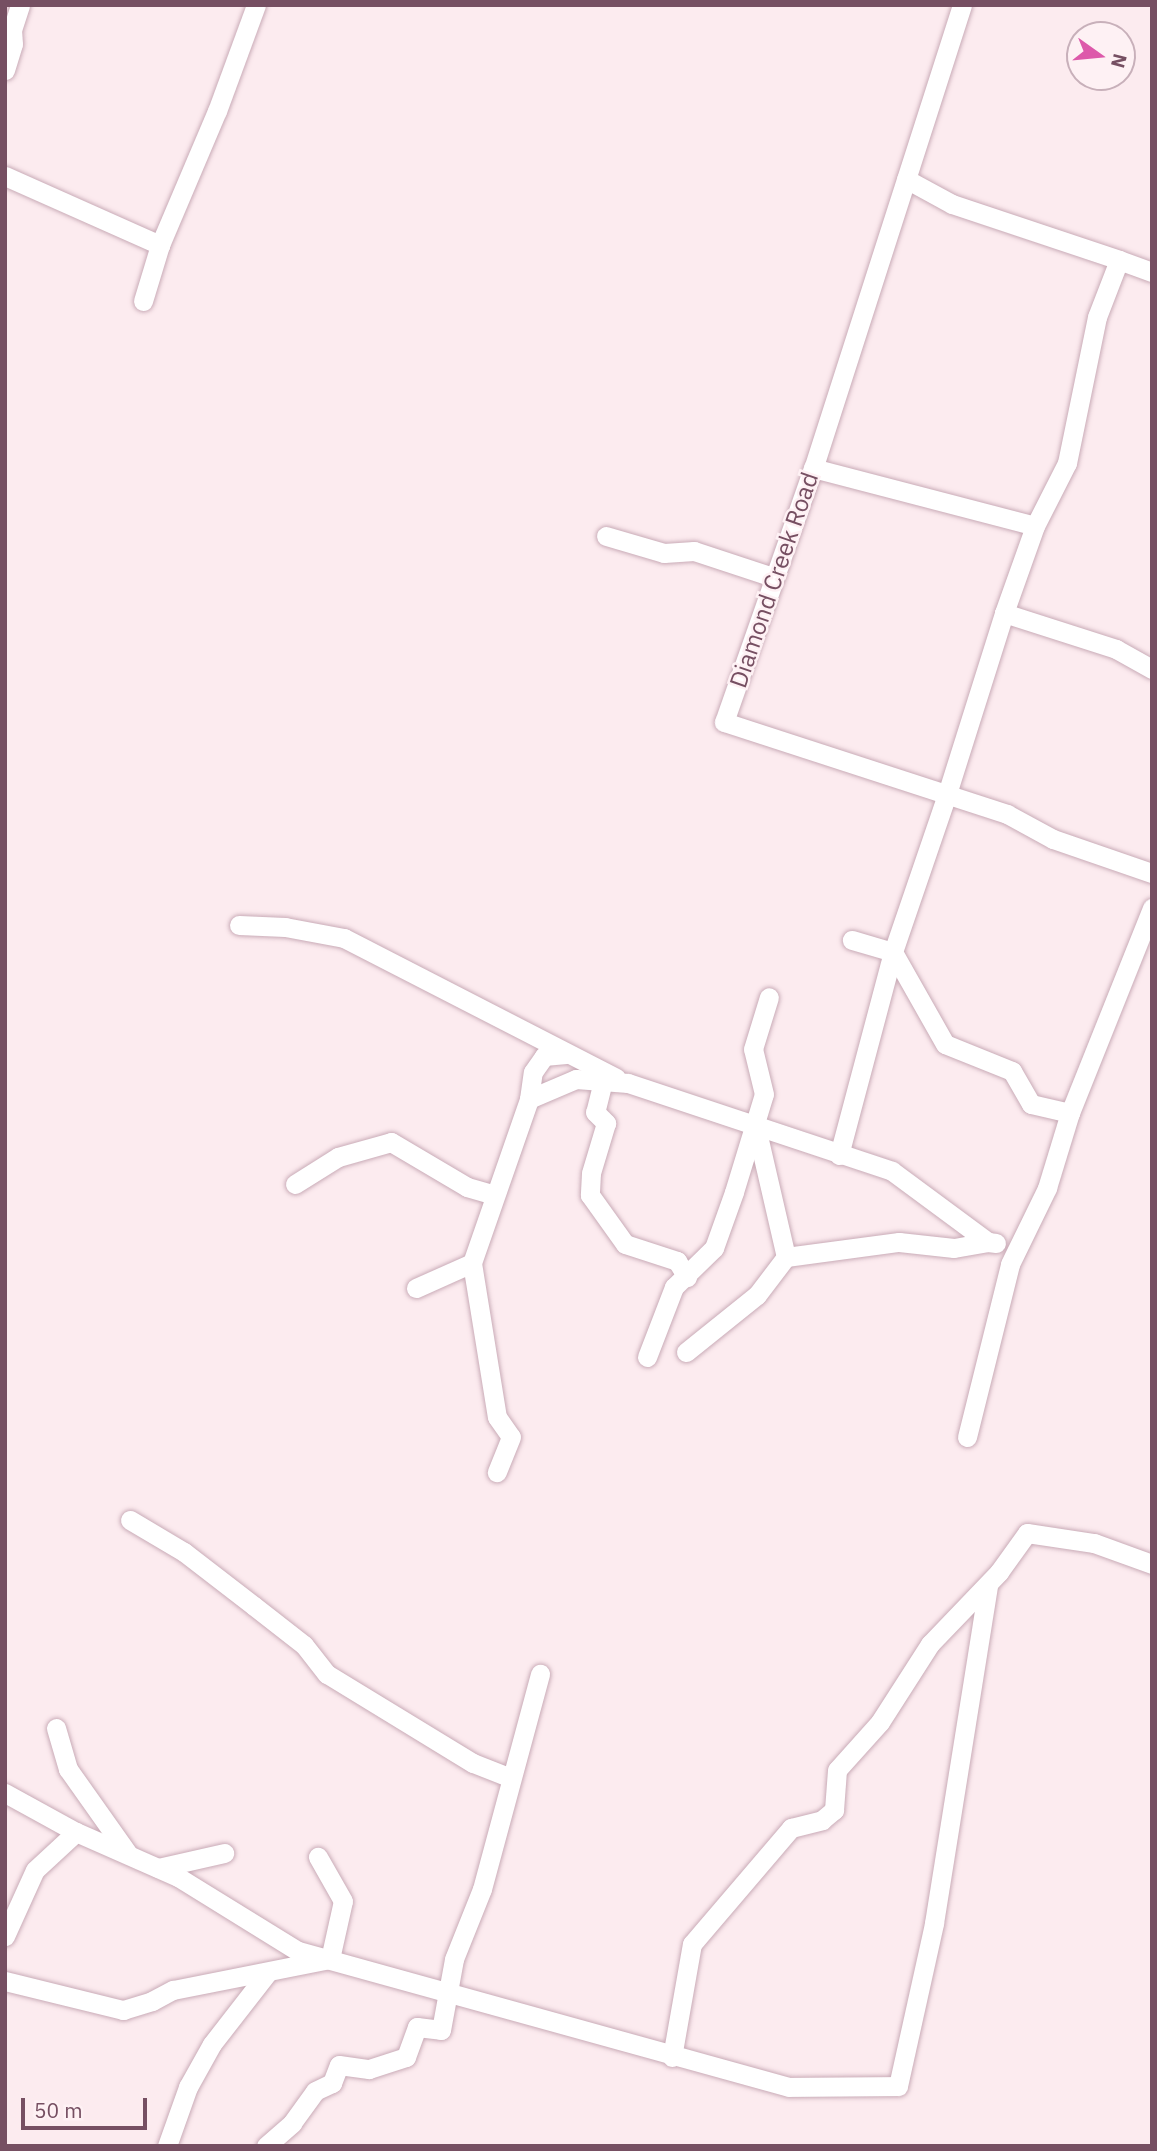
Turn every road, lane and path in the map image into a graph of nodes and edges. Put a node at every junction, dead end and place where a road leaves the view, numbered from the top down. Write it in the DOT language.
graph roads {
  1 [pos="20,5"];
  2 [pos="256,5"];
  3 [pos="962,5"];
  4 [pos="5,70"];
  5 [pos="5,176"];
  6 [pos="906,179"];
  7 [pos="160,246"];
  8 [pos="1119,260"];
  9 [pos="1152,272"];
  10 [pos="143,301"];
  11 [pos="813,468"];
  12 [pos="1035,526"];
  13 [pos="606,536"];
  14 [pos="773,577"];
  15 [pos="1003,613"];
  16 [pos="1152,669"];
  17 [pos="947,794"];
  18 [pos="1152,873"];
  19 [pos="1152,908"];
  20 [pos="239,925"];
  21 [pos="852,940"];
  22 [pos="892,952"];
  23 [pos="769,997"];
  24 [pos="567,1054"];
  25 [pos="603,1081"];
  26 [pos="628,1083"];
  27 [pos="529,1099"];
  28 [pos="1070,1113"];
  29 [pos="756,1125"];
  30 [pos="839,1155"];
  31 [pos="295,1184"];
  32 [pos="495,1195"];
  33 [pos="988,1242"];
  34 [pos="1017,1247"];
  35 [pos="786,1257"];
  36 [pos="472,1263"];
  37 [pos="687,1277"];
  38 [pos="416,1288"];
  39 [pos="686,1352"];
  40 [pos="648,1357"];
  41 [pos="967,1437"];
  42 [pos="497,1472"];
  43 [pos="130,1520"];
  44 [pos="1152,1564"];
  45 [pos="988,1585"];
  46 [pos="540,1674"];
  47 [pos="56,1728"];
  48 [pos="511,1778"];
  49 [pos="5,1793"];
  50 [pos="76,1832"];
  51 [pos="224,1853"];
  52 [pos="130,1856"];
  53 [pos="318,1857"];
  54 [pos="158,1868"];
  55 [pos="5,1936"];
  56 [pos="330,1959"];
  57 [pos="268,1972"];
  58 [pos="5,1981"];
  59 [pos="445,1992"];
  60 [pos="672,2057"];
  61 [pos="167,2146"];
  62 [pos="267,2146"];
  1 -- 4 [label="street"];
  2 -- 7 [label="street"];
  3 -- 6 [label="street, Diamond Creek Road"];
  5 -- 7 [label="street"];
  6 -- 8 [label="street"];
  6 -- 11 [label="street, Diamond Creek Road"];
  7 -- 10 [label="street"];
  8 -- 9 [label="street"];
  8 -- 12 [label="street"];
  11 -- 12 [label="street"];
  11 -- 14 [label="street, Diamond Creek Road"];
  12 -- 15 [label="street"];
  13 -- 14 [label="street"];
  14 -- 17 [label="street, Diamond Creek Road"];
  15 -- 16 [label="street"];
  15 -- 17 [label="street"];
  17 -- 18 [label="street, Diamond Creek Road"];
  17 -- 22 [label="street"];
  19 -- 28 [label="street"];
  20 -- 24 [label="street"];
  21 -- 22 [label="street"];
  22 -- 28 [label="street"];
  22 -- 30 [label="street"];
  23 -- 29 [label="street"];
  24 -- 26 [label="street"];
  24 -- 27 [label="street"];
  25 -- 26 [label="street"];
  25 -- 27 [label="street"];
  25 -- 37 [label="street"];
  26 -- 29 [label="street"];
  27 -- 32 [label="street"];
  28 -- 34 [label="street"];
  29 -- 30 [label="street"];
  29 -- 35 [label="street"];
  29 -- 37 [label="street"];
  30 -- 33 [label="street"];
  31 -- 32 [label="street"];
  32 -- 36 [label="street"];
  33 -- 34 [label="street"];
  33 -- 35 [label="street"];
  34 -- 41 [label="street"];
  35 -- 39 [label="street"];
  36 -- 38 [label="street"];
  36 -- 42 [label="street"];
  37 -- 40 [label="street"];
  43 -- 48 [label="street"];
  44 -- 45 [label="street"];
  45 -- 60 [label="street"];
  45 -- 60 [label="street"];
  46 -- 48 [label="street"];
  47 -- 52 [label="street"];
  48 -- 59 [label="street"];
  49 -- 50 [label="street"];
  50 -- 52 [label="street"];
  50 -- 55 [label="street"];
  51 -- 54 [label="street"];
  52 -- 54 [label="street"];
  53 -- 56 [label="street"];
  54 -- 56 [label="street"];
  56 -- 57 [label="street"];
  56 -- 59 [label="street"];
  57 -- 58 [label="street"];
  57 -- 61 [label="street"];
  59 -- 60 [label="street"];
  59 -- 62 [label="street"];
}
